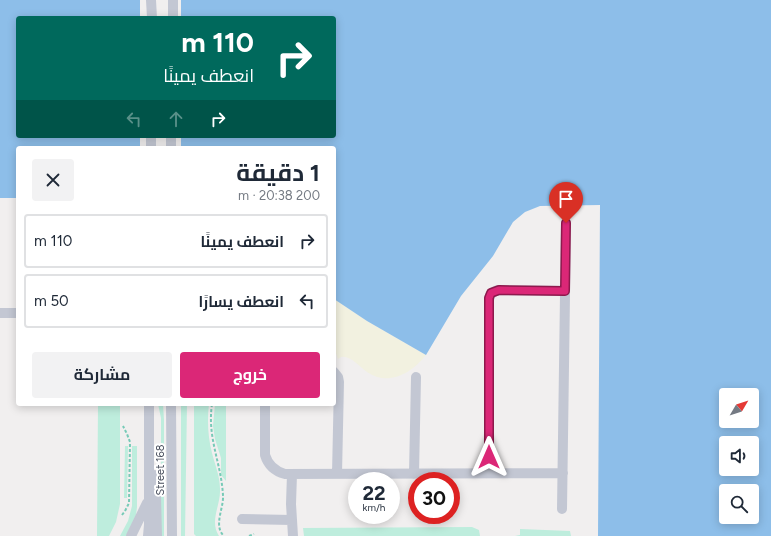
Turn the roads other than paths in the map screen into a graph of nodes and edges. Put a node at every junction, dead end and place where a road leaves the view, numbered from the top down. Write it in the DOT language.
graph roads {
  1 [pos="151,0"];
  2 [pos="172,0"];
  3 [pos="152,16"];
  4 [pos="173,16"];
  5 [pos="566,223"];
  6 [pos="565,291"];
  7 [pos="0,313"];
  8 [pos="16,313"];
  9 [pos="336,374"];
  10 [pos="416,377"];
  11 [pos="148,406"];
  12 [pos="171,406"];
  13 [pos="265,406"];
  14 [pos="148,454"];
  15 [pos="414,472"];
  16 [pos="460,473"];
  17 [pos="489,473"];
  18 [pos="563,473"];
  19 [pos="292,474"];
  20 [pos="337,474"];
  21 [pos="408,474"];
  22 [pos="148,499"];
  23 [pos="562,509"];
  24 [pos="242,519"];
  25 [pos="292,520"];
  26 [pos="131,536"];
  27 [pos="148,536"];
  28 [pos="157,536"];
  29 [pos="172,536"];
  30 [pos="293,536"];
  1 -- 3 [label="street"];
  2 -- 4 [label="street"];
  5 -- 6 [label="street"];
  6 -- 17 [label="street"];
  6 -- 18 [label="street"];
  7 -- 8 [label="street"];
  9 -- 20 [label="street"];
  10 -- 15 [label="street"];
  11 -- 14 [label="street, Street 168"];
  12 -- 29 [label="street, Street 168"];
  13 -- 19 [label="street"];
  14 -- 22 [label="street, Street 168"];
  14 -- 28 [label="street, Street 168"];
  16 -- 17 [label="street"];
  17 -- 18 [label="street"];
  18 -- 23 [label="street"];
  19 -- 20 [label="street"];
  19 -- 25 [label="street"];
  20 -- 21 [label="street"];
  22 -- 26 [label="street"];
  22 -- 27 [label="street, Street 168"];
  24 -- 25 [label="street"];
  25 -- 30 [label="street"];
}
